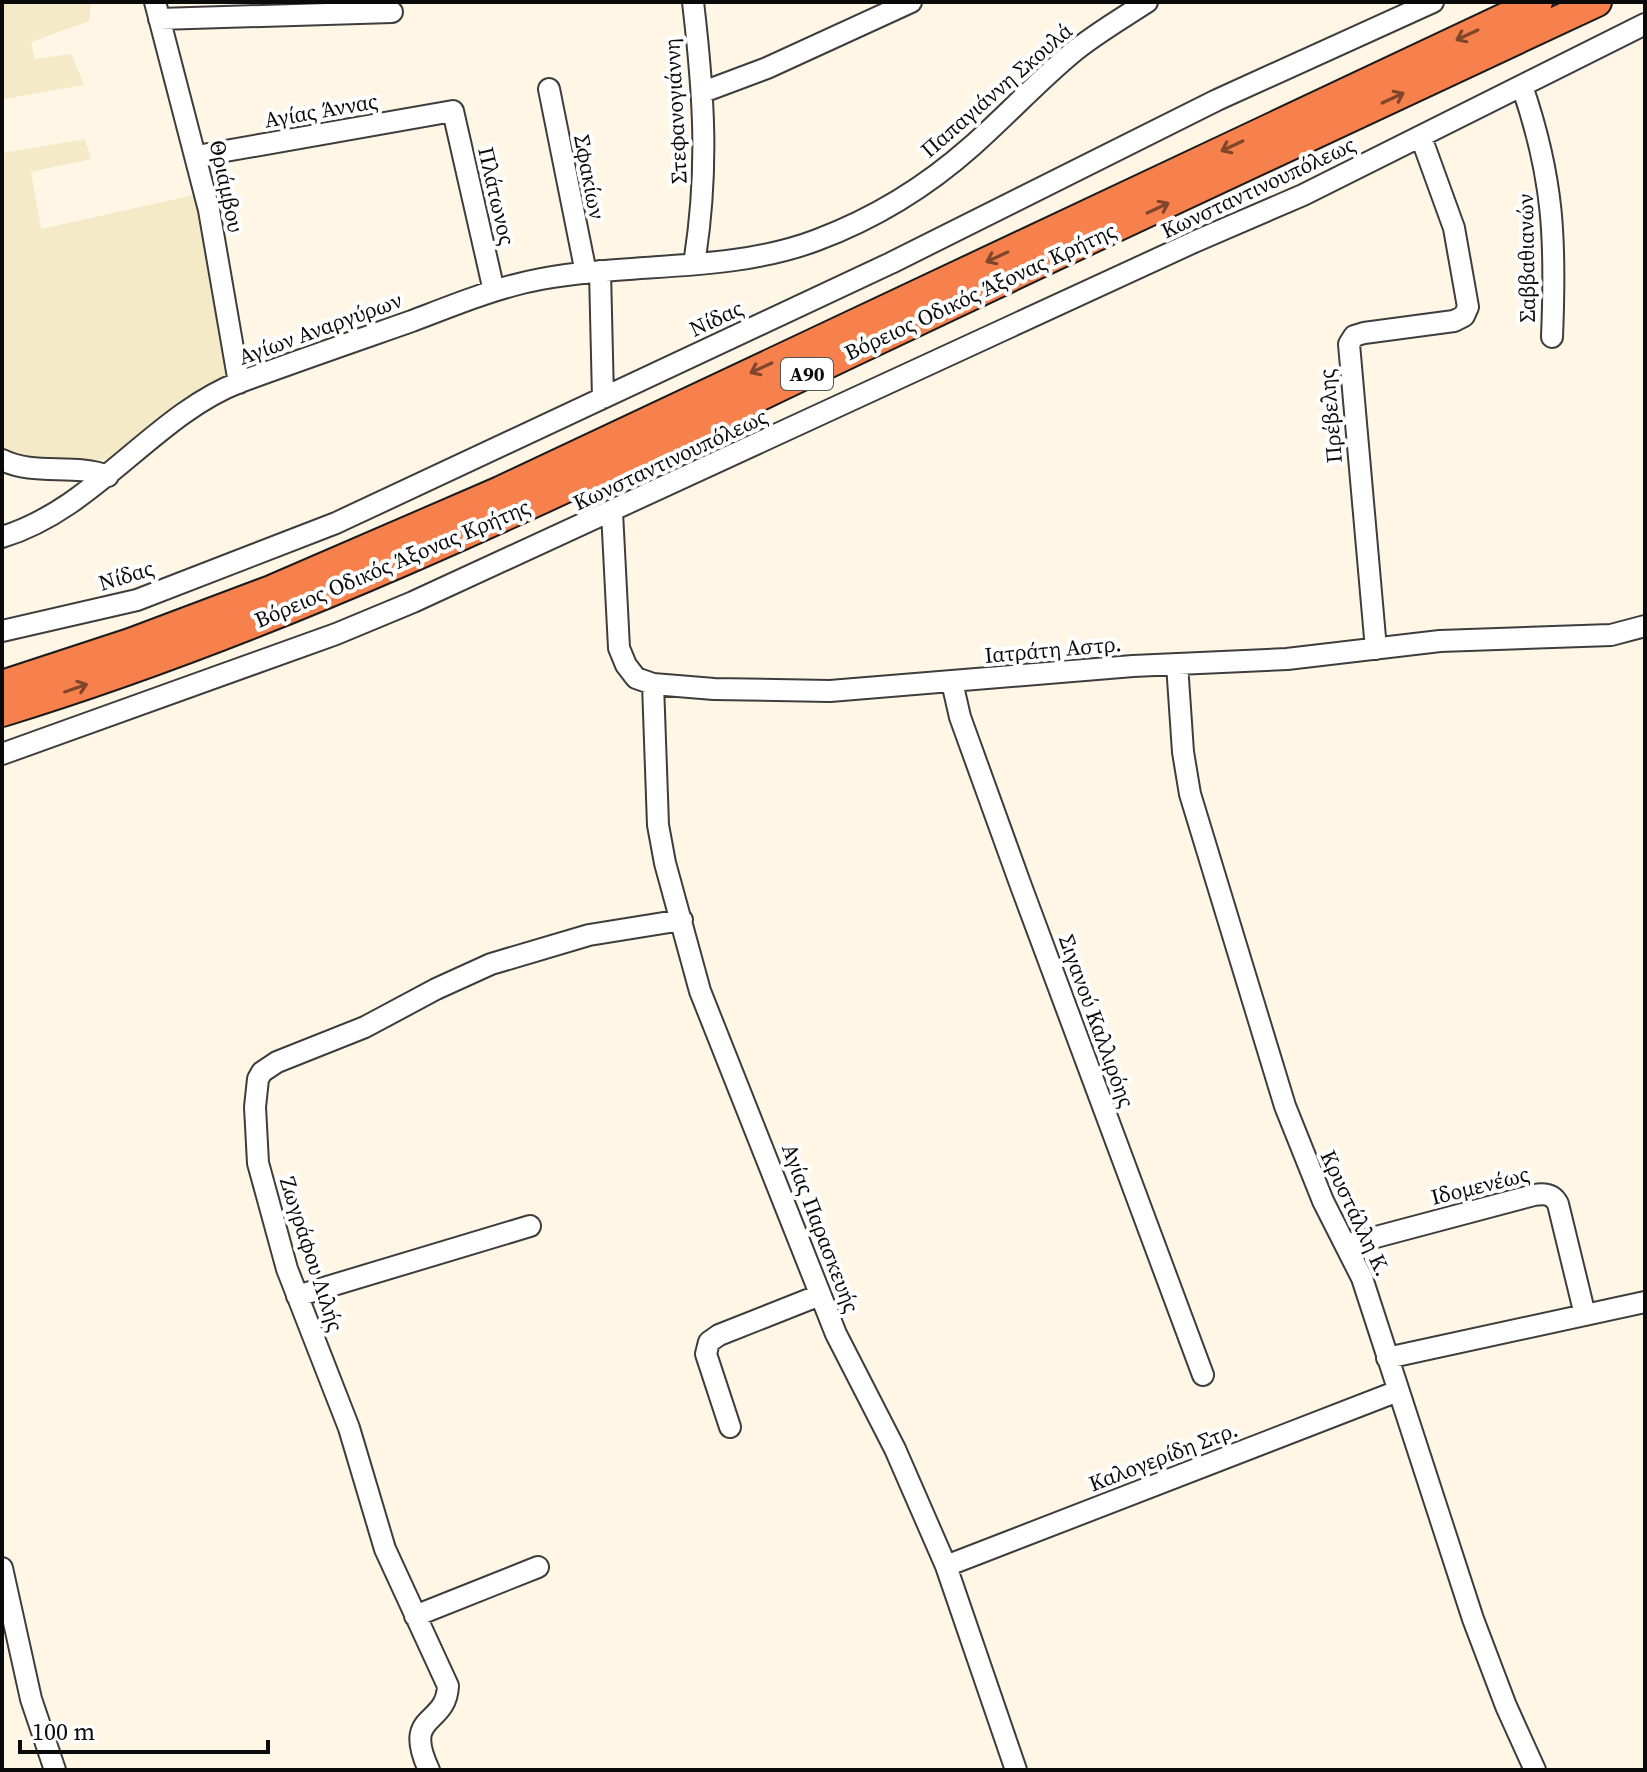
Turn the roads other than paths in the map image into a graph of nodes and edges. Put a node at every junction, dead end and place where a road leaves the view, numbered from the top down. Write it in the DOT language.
graph roads {
  1 [pos="693,2"];
  2 [pos="911,2"];
  3 [pos="1147,2"];
  4 [pos="1433,2"];
  5 [pos="1538,2"];
  6 [pos="1597,2"];
  7 [pos="157,10"];
  8 [pos="392,12"];
  9 [pos="1645,24"];
  10 [pos="1522,86"];
  11 [pos="549,89"];
  12 [pos="703,92"];
  13 [pos="453,111"];
  14 [pos="1421,137"];
  15 [pos="197,156"];
  16 [pos="694,264"];
  17 [pos="593,272"];
  18 [pos="494,291"];
  19 [pos="1552,337"];
  20 [pos="239,383"];
  21 [pos="603,398"];
  22 [pos="2,460"];
  23 [pos="108,476"];
  24 [pos="612,512"];
  25 [pos="2,537"];
  26 [pos="1645,626"];
  27 [pos="2,631"];
  28 [pos="1376,649"];
  29 [pos="1177,664"];
  30 [pos="952,682"];
  31 [pos="653,684"];
  32 [pos="2,685"];
  33 [pos="2,712"];
  34 [pos="2,754"];
  35 [pos="682,920"];
  36 [pos="530,1226"];
  37 [pos="1346,1245"];
  38 [pos="820,1295"];
  39 [pos="297,1296"];
  40 [pos="1645,1302"];
  41 [pos="1585,1315"];
  42 [pos="1387,1358"];
  43 [pos="1203,1375"];
  44 [pos="1398,1391"];
  45 [pos="730,1427"];
  46 [pos="946,1566"];
  47 [pos="538,1567"];
  48 [pos="2,1568"];
  49 [pos="415,1616"];
  50 [pos="55,1770"];
  51 [pos="429,1770"];
  52 [pos="1016,1770"];
  53 [pos="1535,1770"];
  1 -- 12 [label="street, Στεφανογιάννη"];
  2 -- 12 [label="street"];
  3 -- 16 [label="street, Παπαγιάννη Σκουλά"];
  4 -- 21 [label="street, Νίδας"];
  5 -- 32 [label="highway, Βόρειος Οδικός Άξονας Κρήτης / Α90, one-way"];
  33 -- 6 [label="highway, Βόρειος Οδικός Άξονας Κρήτης / Α90, one-way"];
  7 -- 8 [label="street"];
  7 -- 15 [label="street, Θριάμβου"];
  9 -- 10 [label="street, Κωνσταντινουπόλεως"];
  10 -- 14 [label="street, Κωνσταντινουπόλεως"];
  10 -- 19 [label="street, Σαββαθιανών"];
  11 -- 17 [label="street, Σφακίων"];
  12 -- 16 [label="street, Στεφανογιάννη"];
  13 -- 15 [label="street, Αγίας Άννας"];
  13 -- 18 [label="street, Πλάτωνος"];
  14 -- 24 [label="street, Κωνσταντινουπόλεως"];
  14 -- 28 [label="street, Πρέβελης"];
  15 -- 20 [label="street, Θριάμβου"];
  16 -- 17 [label="street, Αγίων Αναργύρων"];
  17 -- 18 [label="street, Αγίων Αναργύρων"];
  17 -- 21 [label="street, Σφακίων"];
  18 -- 20 [label="street, Αγίων Αναργύρων"];
  20 -- 23 [label="street, Αγίων Αναργύρων"];
  21 -- 27 [label="street, Νίδας"];
  22 -- 23 [label="street"];
  23 -- 25 [label="street, Αγίων Αναργύρων"];
  24 -- 31 [label="street"];
  24 -- 34 [label="street, Κωνσταντινουπόλεως"];
  26 -- 28 [label="street, Ιατράτη Αστρ."];
  28 -- 29 [label="street, Ιατράτη Αστρ."];
  29 -- 30 [label="street, Ιατράτη Αστρ."];
  29 -- 37 [label="street, Κρυστάλλη Κ."];
  30 -- 31 [label="street, Ιατράτη Αστρ."];
  30 -- 43 [label="street, Σιγανού Καλλιρόης"];
  31 -- 35 [label="street, Αγίας Παρασκευής"];
  35 -- 38 [label="street, Αγίας Παρασκευής"];
  35 -- 39 [label="street, Ζωγράφου Λιλής"];
  36 -- 39 [label="street"];
  37 -- 41 [label="street, Ιδομενέως"];
  37 -- 42 [label="street, Κρυστάλλη Κ."];
  38 -- 45 [label="street"];
  38 -- 46 [label="street, Αγίας Παρασκευής"];
  39 -- 49 [label="street, Ζωγράφου Λιλής"];
  40 -- 41 [label="street"];
  41 -- 42 [label="street"];
  42 -- 44 [label="street, Κρυστάλλη Κ."];
  44 -- 46 [label="street, Καλογερίδη Στρ."];
  44 -- 53 [label="street, Κρυστάλλη Κ."];
  46 -- 52 [label="street, Αγίας Παρασκευής"];
  47 -- 49 [label="street"];
  48 -- 50 [label="street"];
  49 -- 51 [label="street, Ζωγράφου Λιλής"];
}
